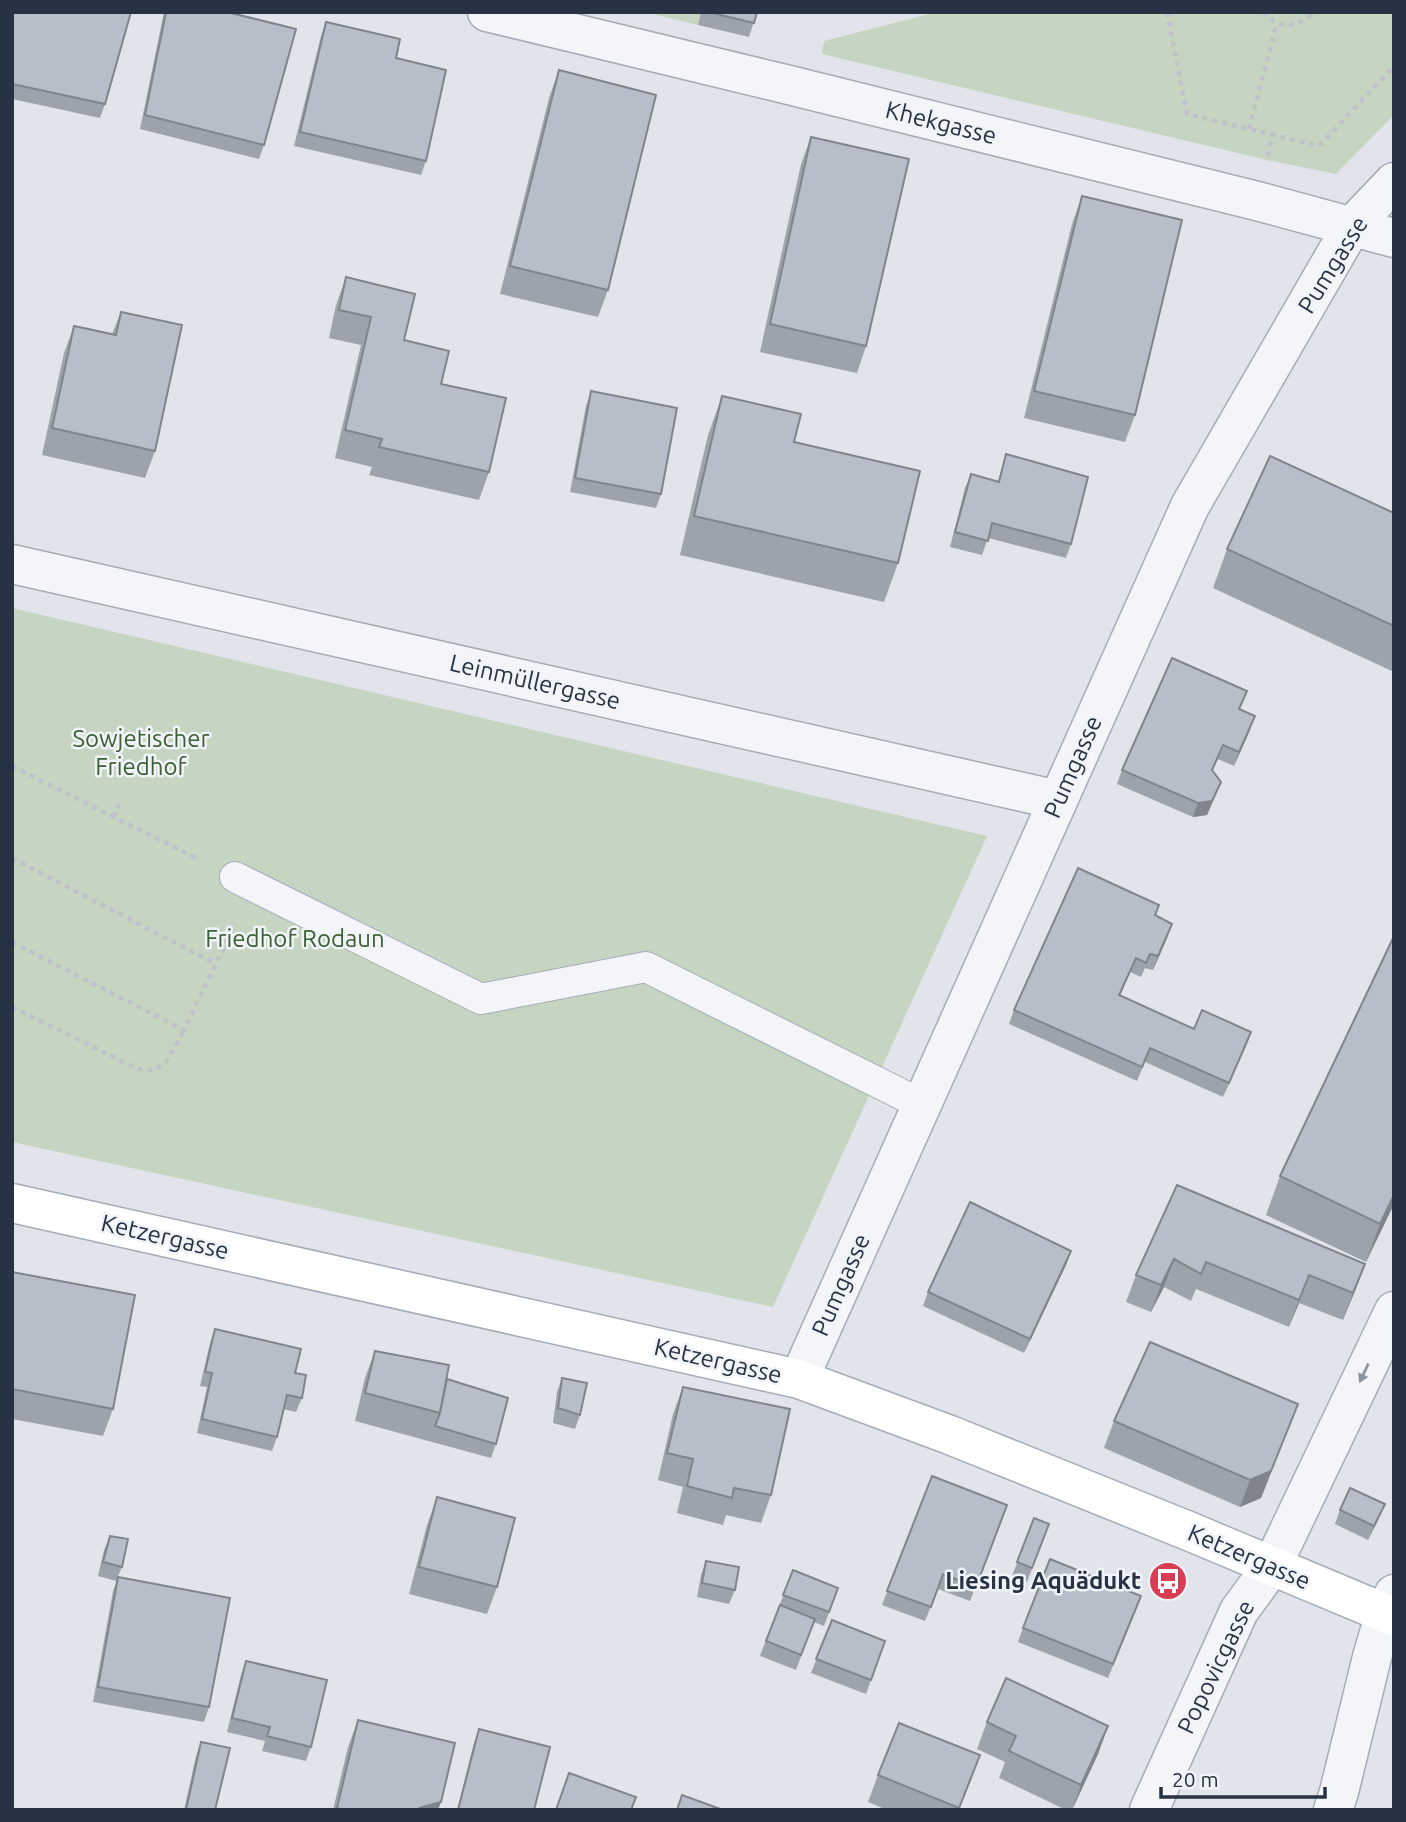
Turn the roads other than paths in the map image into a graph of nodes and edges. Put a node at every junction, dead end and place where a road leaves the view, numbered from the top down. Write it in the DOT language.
graph roads {
  1 [pos="487,12"];
  2 [pos="1394,182"];
  3 [pos="1352,226"];
  4 [pos="1394,238"];
  5 [pos="12,564"];
  6 [pos="1058,800"];
  7 [pos="244,881"];
  8 [pos="923,1105"];
  9 [pos="12,1203"];
  10 [pos="1394,1311"];
  11 [pos="799,1379"];
  12 [pos="1272,1566"];
  13 [pos="1391,1608"];
  14 [pos="1149,1810"];
  15 [pos="1333,1810"];
  1 -- 3 [label="street, Khekgasse"];
  2 -- 3 [label="street, Pumgasse"];
  3 -- 4 [label="street, Khekgasse"];
  3 -- 6 [label="street, Pumgasse"];
  5 -- 6 [label="street, Leinmüllergasse"];
  6 -- 8 [label="street, Pumgasse"];
  7 -- 8 [label="lane"];
  8 -- 11 [label="street, Pumgasse"];
  9 -- 11 [label="main road, Ketzergasse"];
  10 -- 12 [label="street, Popovicgasse, one-way"];
  11 -- 12 [label="main road, Ketzergasse"];
  12 -- 13 [label="main road, Ketzergasse"];
  12 -- 14 [label="street, Popovicgasse"];
  13 -- 15 [label="street"];
}
